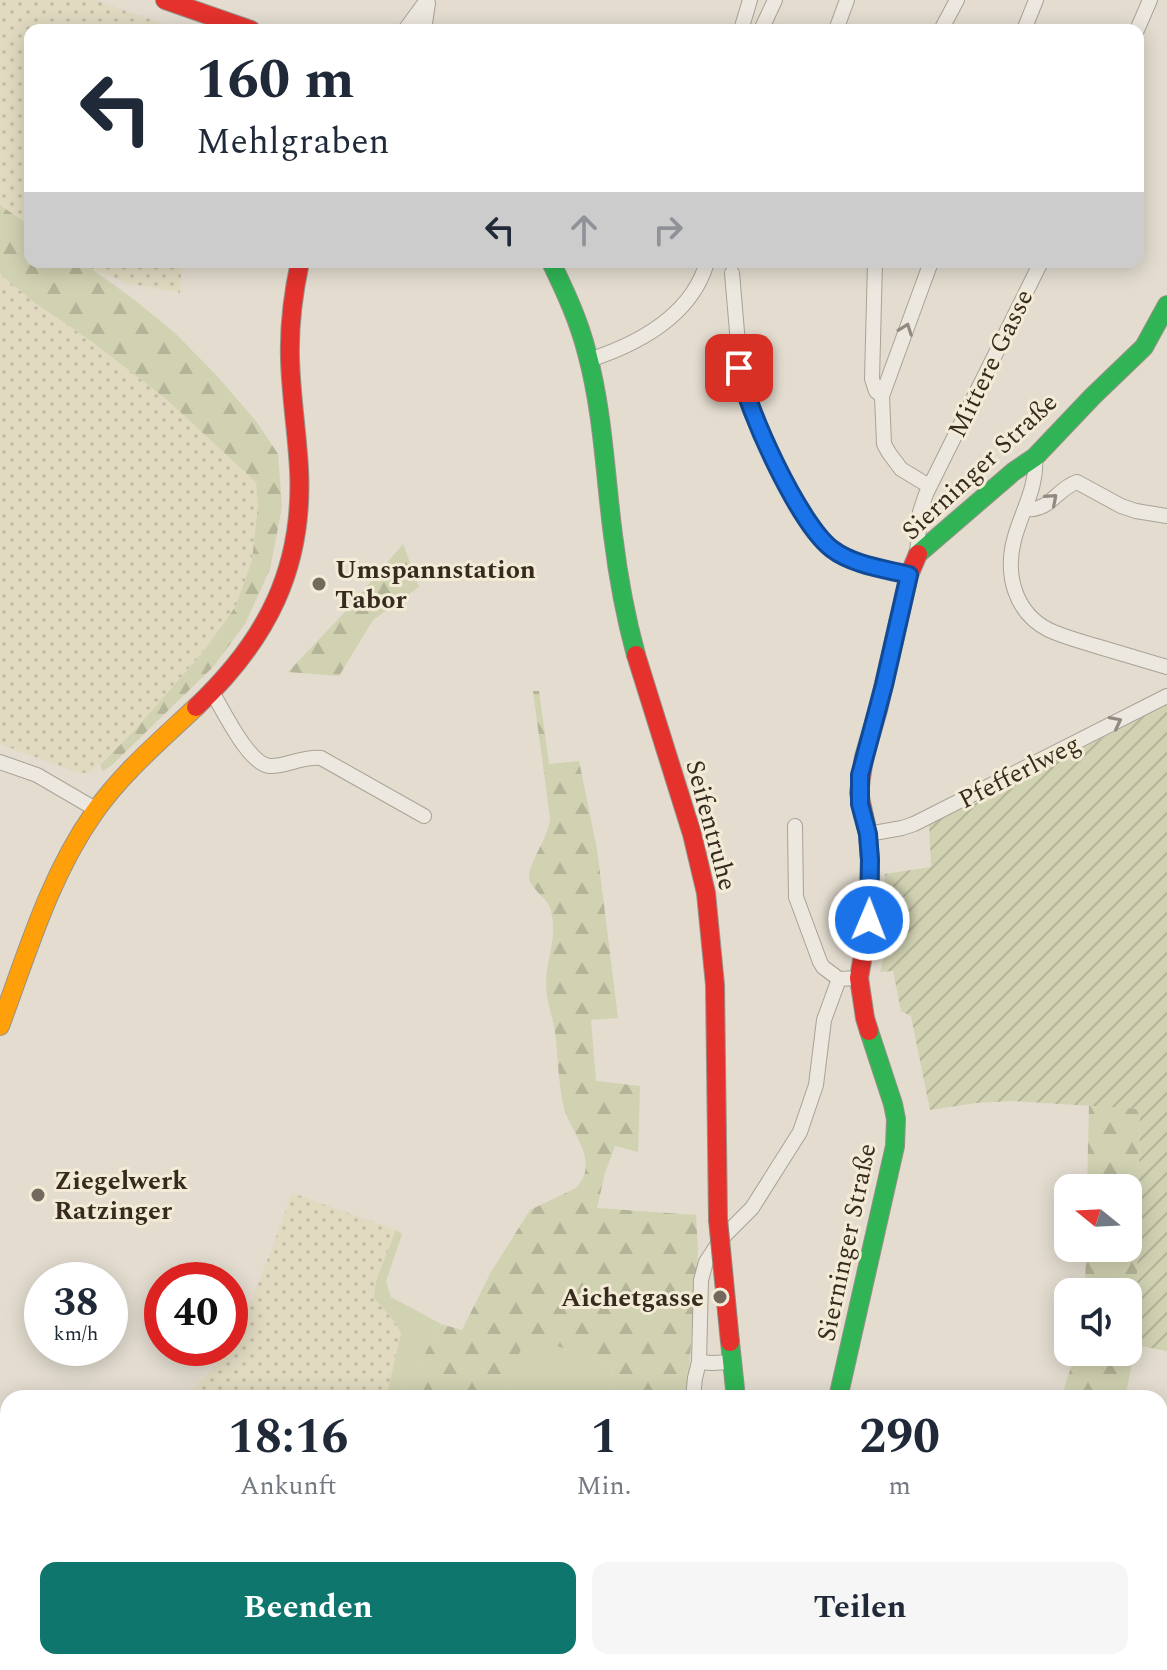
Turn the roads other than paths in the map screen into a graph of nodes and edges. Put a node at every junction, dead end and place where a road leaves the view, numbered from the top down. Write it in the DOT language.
graph roads {
  1 [pos="165,0"];
  2 [pos="428,0"];
  3 [pos="750,0"];
  4 [pos="775,0"];
  5 [pos="847,0"];
  6 [pos="957,0"];
  7 [pos="1036,0"];
  8 [pos="1150,0"];
  9 [pos="234,24"];
  10 [pos="410,24"];
  11 [pos="418,24"];
  12 [pos="425,24"];
  13 [pos="743,24"];
  14 [pos="764,24"];
  15 [pos="838,24"];
  16 [pos="944,24"];
  17 [pos="1026,24"];
  18 [pos="1140,24"];
  19 [pos="299,268"];
  20 [pos="705,268"];
  21 [pos="875,268"];
  22 [pos="929,268"];
  23 [pos="1038,268"];
  24 [pos="555,270"];
  25 [pos="732,273"];
  26 [pos="1167,305"];
  27 [pos="589,360"];
  28 [pos="882,396"];
  29 [pos="1035,457"];
  30 [pos="927,490"];
  31 [pos="1025,509"];
  32 [pos="1167,516"];
  33 [pos="917,555"];
  34 [pos="909,575"];
  35 [pos="1167,667"];
  36 [pos="212,692"];
  37 [pos="1167,696"];
  38 [pos="0,762"];
  39 [pos="97,810"];
  40 [pos="424,816"];
  41 [pos="795,826"];
  42 [pos="868,834"];
  43 [pos="859,978"];
  44 [pos="839,979"];
  45 [pos="0,1026"];
  46 [pos="724,1224"];
  47 [pos="699,1362"];
  48 [pos="732,1362"];
  49 [pos="694,1390"];
  50 [pos="735,1390"];
  51 [pos="840,1390"];
  1 -- 9 [label="main road"];
  2 -- 10 [label="street"];
  2 -- 11 [label="street"];
  2 -- 12 [label="street"];
  3 -- 13 [label="street"];
  4 -- 14 [label="street"];
  5 -- 15 [label="street"];
  6 -- 16 [label="street"];
  7 -- 17 [label="street"];
  8 -- 18 [label="street"];
  19 -- 36 [label="main road"];
  20 -- 27 [label="street"];
  21 -- 28 [label="street"];
  28 -- 22 [label="street, one-way"];
  23 -- 30 [label="street, Mittere Gasse"];
  24 -- 27 [label="main road, Seifentruhe"];
  25 -- 34 [label="street"];
  26 -- 29 [label="main road, Sierninger Straße"];
  27 -- 46 [label="main road, Seifentruhe"];
  28 -- 30 [label="street"];
  29 -- 31 [label="street"];
  29 -- 33 [label="main road, Sierninger Straße"];
  30 -- 33 [label="street, Mittere Gasse"];
  31 -- 32 [label="street, one-way"];
  31 -- 35 [label="street"];
  33 -- 34 [label="main road, Sierninger Straße"];
  34 -- 42 [label="main road, Sierninger Straße"];
  36 -- 39 [label="main road"];
  36 -- 40 [label="street"];
  42 -- 37 [label="street, Pfefferlweg, one-way"];
  38 -- 39 [label="street"];
  39 -- 45 [label="main road"];
  41 -- 44 [label="street"];
  42 -- 43 [label="main road, Sierninger Straße"];
  43 -- 44 [label="street"];
  43 -- 51 [label="main road, Sierninger Straße"];
  44 -- 46 [label="street"];
  46 -- 47 [label="street"];
  46 -- 48 [label="main road, Seifentruhe, bridge"];
  47 -- 48 [label="street"];
  47 -- 49 [label="street"];
  48 -- 50 [label="main road, Seifentruhe"];
}
